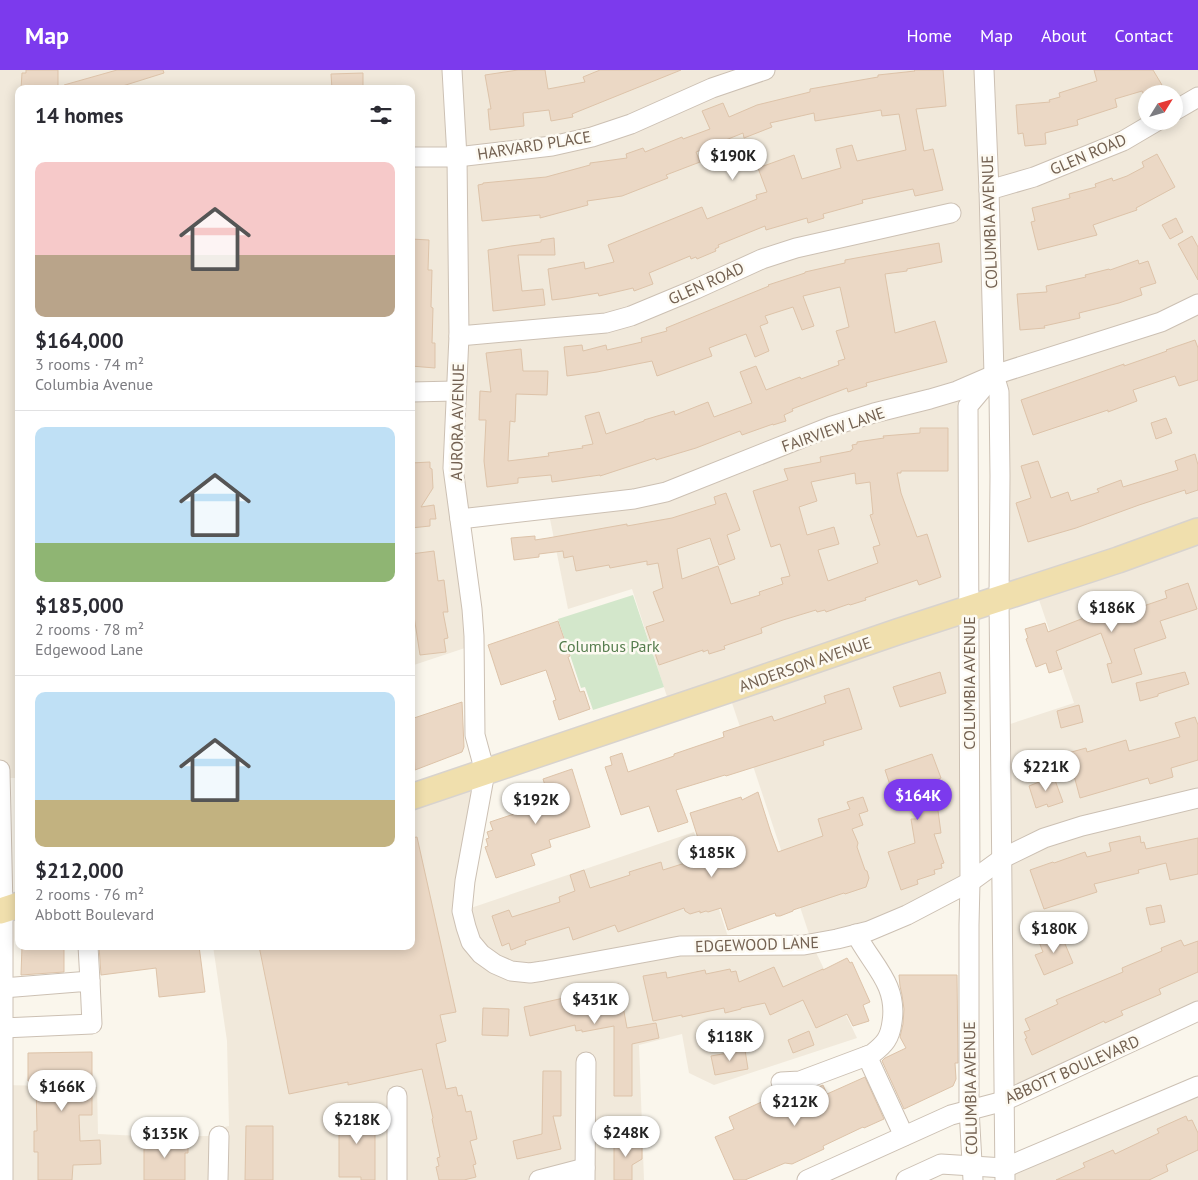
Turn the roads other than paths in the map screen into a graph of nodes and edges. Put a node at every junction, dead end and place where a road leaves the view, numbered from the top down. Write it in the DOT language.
graph roads {
  1 [pos="452,70"];
  2 [pos="765,70"];
  3 [pos="984,70"];
  4 [pos="1198,97"];
  5 [pos="1183,106"];
  6 [pos="1142,130"];
  7 [pos="415,157"];
  8 [pos="457,157"];
  9 [pos="989,190"];
  10 [pos="951,213"];
  11 [pos="1198,304"];
  12 [pos="459,336"];
  13 [pos="994,375"];
  14 [pos="456,391"];
  15 [pos="415,392"];
  16 [pos="460,519"];
  17 [pos="1198,531"];
  18 [pos="999,600"];
  19 [pos="969,609"];
  20 [pos="0,770"];
  21 [pos="485,772"];
  22 [pos="415,796"];
  23 [pos="1198,798"];
  24 [pos="1003,858"];
  25 [pos="970,882"];
  26 [pos="7,908"];
  27 [pos="856,934"];
  28 [pos="88,950"];
  29 [pos="90,981"];
  30 [pos="3,988"];
  31 [pos="1198,1012"];
  32 [pos="3,1028"];
  33 [pos="867,1056"];
  34 [pos="586,1062"];
  35 [pos="781,1082"];
  36 [pos="1198,1086"];
  37 [pos="397,1096"];
  38 [pos="1004,1101"];
  39 [pos="969,1109"];
  40 [pos="219,1136"];
  41 [pos="904,1136"];
  42 [pos="973,1173"];
  43 [pos="585,1174"];
  44 [pos="1005,1174"];
  45 [pos="3,1180"];
  46 [pos="218,1180"];
  47 [pos="397,1180"];
  48 [pos="539,1180"];
  49 [pos="807,1180"];
  50 [pos="906,1180"];
  1 -- 8 [label="street, AURORA AVENUE"];
  2 -- 8 [label="street, HARVARD PLACE"];
  3 -- 9 [label="street, COLUMBIA AVENUE"];
  4 -- 5 [label="street"];
  6 -- 9 [label="street, GLEN ROAD"];
  7 -- 8 [label="street, HARVARD PLACE"];
  8 -- 12 [label="street, AURORA AVENUE"];
  9 -- 13 [label="street, COLUMBIA AVENUE"];
  10 -- 12 [label="street, GLEN ROAD"];
  11 -- 13 [label="street, FAIRVIEW LANE"];
  12 -- 14 [label="street, AURORA AVENUE"];
  13 -- 16 [label="street, FAIRVIEW LANE"];
  13 -- 18 [label="street, COLUMBIA AVENUE"];
  13 -- 19 [label="street, COLUMBIA AVENUE"];
  14 -- 15 [label="street"];
  14 -- 16 [label="street, AURORA AVENUE"];
  16 -- 21 [label="street, AURORA AVENUE"];
  17 -- 18 [label="main road, ANDERSON AVENUE"];
  18 -- 19 [label="main road, ANDERSON AVENUE"];
  18 -- 24 [label="street, COLUMBIA AVENUE"];
  19 -- 21 [label="main road, ANDERSON AVENUE"];
  19 -- 25 [label="street, COLUMBIA AVENUE"];
  20 -- 26 [label="street"];
  21 -- 22 [label="main road, ANDERSON AVENUE"];
  21 -- 27 [label="street, EDGEWOOD LANE"];
  23 -- 24 [label="street, EDGEWOOD LANE"];
  24 -- 25 [label="street, EDGEWOOD LANE"];
  24 -- 38 [label="street, COLUMBIA AVENUE"];
  25 -- 27 [label="street, EDGEWOOD LANE"];
  25 -- 39 [label="street, COLUMBIA AVENUE"];
  26 -- 30 [label="street"];
  27 -- 33 [label="street"];
  28 -- 29 [label="street"];
  29 -- 30 [label="street"];
  29 -- 32 [label="street"];
  30 -- 32 [label="street"];
  31 -- 38 [label="street, ABBOTT BOULEVARD"];
  32 -- 45 [label="street"];
  33 -- 35 [label="street"];
  33 -- 41 [label="street"];
  34 -- 43 [label="street"];
  36 -- 44 [label="street"];
  37 -- 47 [label="street"];
  38 -- 39 [label="street, ABBOTT BOULEVARD"];
  38 -- 44 [label="street, COLUMBIA AVENUE"];
  39 -- 41 [label="street, ABBOTT BOULEVARD"];
  39 -- 42 [label="street, COLUMBIA AVENUE"];
  40 -- 46 [label="street"];
  41 -- 49 [label="street, ABBOTT BOULEVARD"];
  42 -- 44 [label="street"];
  42 -- 50 [label="street"];
  43 -- 48 [label="street"];
}
